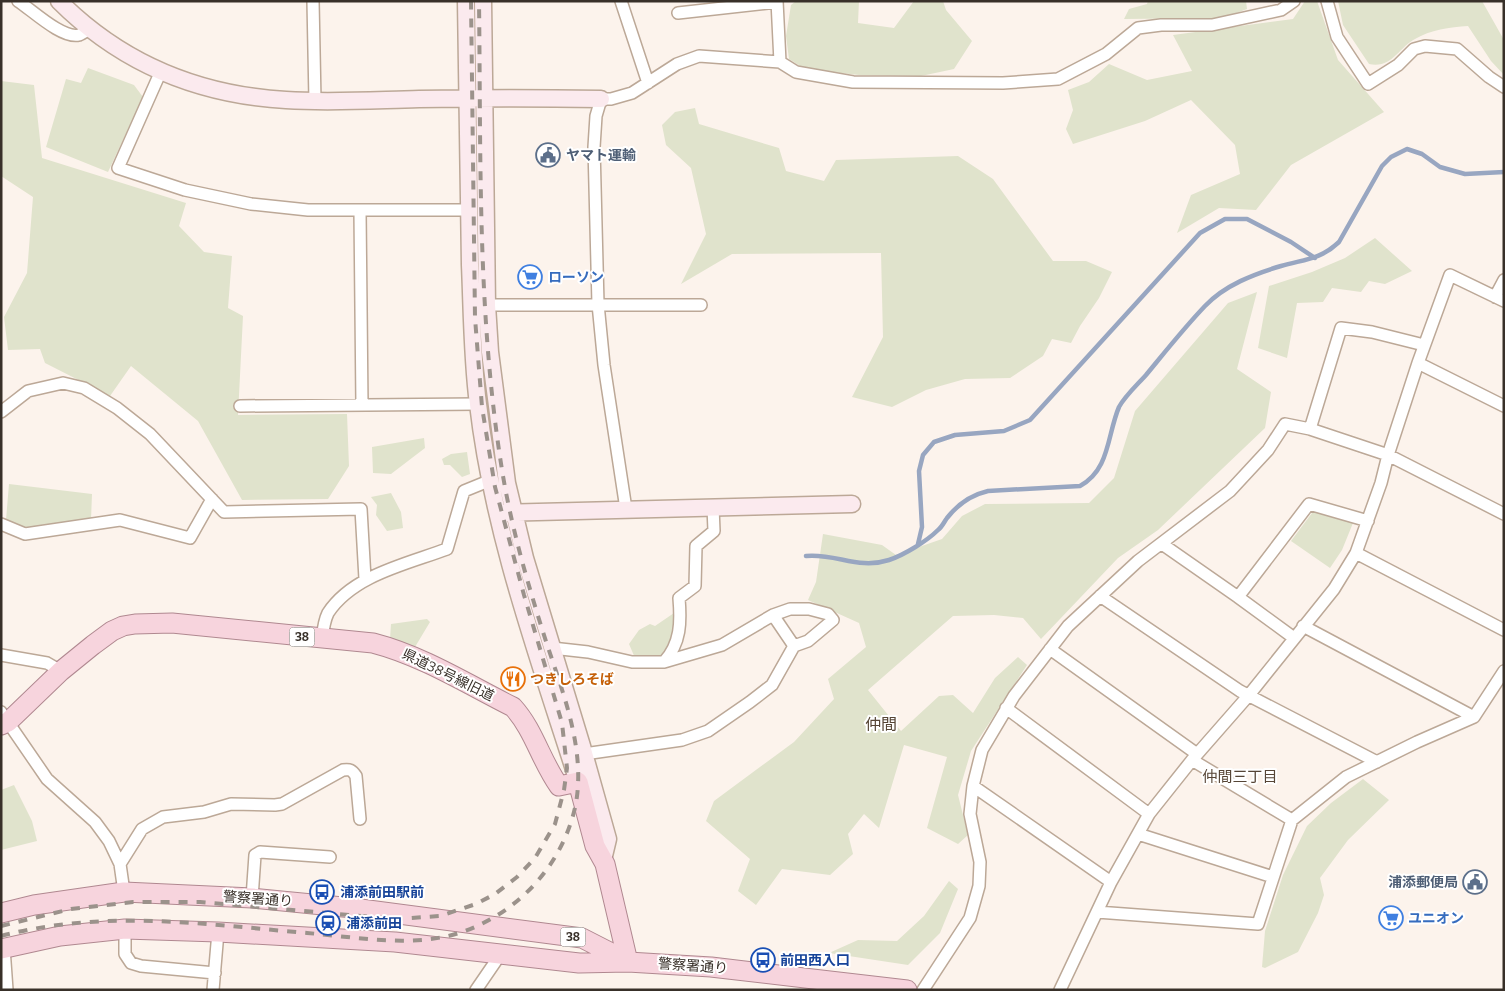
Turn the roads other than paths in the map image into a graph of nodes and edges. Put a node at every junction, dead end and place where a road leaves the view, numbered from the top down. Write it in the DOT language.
graph roads {
  1 [pos="18,1"];
  2 [pos="59,1"];
  3 [pos="313,1"];
  4 [pos="466,1"];
  5 [pos="483,1"];
  6 [pos="621,1"];
  7 [pos="777,1"];
  8 [pos="1294,1"];
  9 [pos="1328,1"];
  10 [pos="678,12"];
  11 [pos="89,29"];
  12 [pos="780,62"];
  13 [pos="161,72"];
  14 [pos="648,83"];
  15 [pos="1504,87"];
  16 [pos="467,98"];
  17 [pos="484,98"];
  18 [pos="601,99"];
  19 [pos="314,101"];
  20 [pos="469,210"];
  21 [pos="360,211"];
  22 [pos="1504,280"];
  23 [pos="1499,299"];
  24 [pos="598,304"];
  25 [pos="487,305"];
  26 [pos="701,305"];
  27 [pos="1424,345"];
  28 [pos="1418,364"];
  29 [pos="362,404"];
  30 [pos="478,404"];
  31 [pos="240,406"];
  32 [pos="1504,406"];
  33 [pos="1,412"];
  34 [pos="1310,429"];
  35 [pos="1388,455"];
  36 [pos="491,480"];
  37 [pos="212,499"];
  38 [pos="852,504"];
  39 [pos="713,508"];
  40 [pos="626,510"];
  41 [pos="506,512"];
  42 [pos="1504,514"];
  43 [pos="1368,521"];
  44 [pos="1,524"];
  45 [pos="1162,544"];
  46 [pos="1356,553"];
  47 [pos="365,580"];
  48 [pos="1100,596"];
  49 [pos="1238,597"];
  50 [pos="773,615"];
  51 [pos="1303,626"];
  52 [pos="1504,630"];
  53 [pos="1294,638"];
  54 [pos="322,639"];
  55 [pos="794,646"];
  56 [pos="552,648"];
  57 [pos="1050,649"];
  58 [pos="1,655"];
  59 [pos="664,662"];
  60 [pos="61,671"];
  61 [pos="1504,671"];
  62 [pos="1249,695"];
  63 [pos="1006,708"];
  64 [pos="1474,717"];
  65 [pos="4,720"];
  66 [pos="584,754"];
  67 [pos="1194,757"];
  68 [pos="1377,762"];
  69 [pos="578,782"];
  70 [pos="973,786"];
  71 [pos="1149,814"];
  72 [pos="360,819"];
  73 [pos="1292,820"];
  74 [pos="1138,834"];
  75 [pos="330,857"];
  76 [pos="603,860"];
  77 [pos="120,864"];
  78 [pos="1273,877"];
  79 [pos="1111,882"];
  80 [pos="124,892"];
  81 [pos="252,898"];
  82 [pos="1097,912"];
  83 [pos="1,913"];
  84 [pos="125,929"];
  85 [pos="218,932"];
  86 [pos="3,949"];
  87 [pos="500,955"];
  88 [pos="628,962"];
  89 [pos="215,973"];
  90 [pos="898,989"];
  91 [pos="7,990"];
  92 [pos="213,990"];
  93 [pos="476,990"];
  94 [pos="923,990"];
  95 [pos="1060,990"];
  1 -- 11 [label="street"];
  2 -- 11 [label="street"];
  3 -- 19 [label="street"];
  4 -- 16 [label="street"];
  5 -- 17 [label="street"];
  6 -- 14 [label="street"];
  7 -- 10 [label="street"];
  7 -- 12 [label="street"];
  8 -- 12 [label="street"];
  9 -- 15 [label="street"];
  11 -- 13 [label="street"];
  12 -- 14 [label="street"];
  13 -- 19 [label="street"];
  13 -- 21 [label="street"];
  14 -- 18 [label="street"];
  16 -- 17 [label="street"];
  16 -- 19 [label="street"];
  16 -- 20 [label="street"];
  17 -- 18 [label="street"];
  17 -- 25 [label="street"];
  18 -- 24 [label="street"];
  20 -- 21 [label="street"];
  20 -- 30 [label="street"];
  21 -- 29 [label="street"];
  22 -- 23 [label="street"];
  23 -- 27 [label="street"];
  24 -- 25 [label="street"];
  24 -- 26 [label="street"];
  24 -- 40 [label="street"];
  25 -- 41 [label="street"];
  27 -- 28 [label="street"];
  27 -- 34 [label="street"];
  28 -- 32 [label="street"];
  28 -- 35 [label="street"];
  29 -- 30 [label="street"];
  29 -- 31 [label="street"];
  30 -- 36 [label="street"];
  33 -- 37 [label="street"];
  34 -- 35 [label="street"];
  34 -- 45 [label="street"];
  35 -- 42 [label="street"];
  35 -- 43 [label="street"];
  36 -- 41 [label="street"];
  36 -- 47 [label="street"];
  37 -- 44 [label="street"];
  37 -- 47 [label="street"];
  38 -- 39 [label="street"];
  39 -- 40 [label="street"];
  39 -- 59 [label="street"];
  40 -- 41 [label="street"];
  41 -- 56 [label="street"];
  41 -- 69 [label="street"];
  43 -- 46 [label="street"];
  43 -- 49 [label="street"];
  45 -- 48 [label="street"];
  45 -- 49 [label="street"];
  46 -- 51 [label="street"];
  46 -- 52 [label="street"];
  47 -- 54 [label="street"];
  48 -- 57 [label="street"];
  48 -- 62 [label="street"];
  49 -- 53 [label="street"];
  50 -- 55 [label="street"];
  50 -- 55 [label="street"];
  50 -- 59 [label="street"];
  51 -- 53 [label="street"];
  51 -- 64 [label="street"];
  53 -- 62 [label="street"];
  54 -- 60 [label="main road, 県道38号線旧道 / 38"];
  54 -- 69 [label="main road, 県道38号線旧道 / 38"];
  55 -- 66 [label="street"];
  56 -- 59 [label="street"];
  56 -- 66 [label="street"];
  57 -- 63 [label="street"];
  57 -- 67 [label="street"];
  58 -- 60 [label="street"];
  60 -- 65 [label="main road, 県道38号線旧道 / 38"];
  61 -- 64 [label="street"];
  62 -- 67 [label="street"];
  62 -- 68 [label="street"];
  63 -- 70 [label="street"];
  63 -- 71 [label="street"];
  64 -- 68 [label="street"];
  65 -- 77 [label="street"];
  66 -- 76 [label="street"];
  67 -- 71 [label="street"];
  67 -- 73 [label="street"];
  68 -- 73 [label="street"];
  69 -- 76 [label="main road"];
  70 -- 79 [label="street"];
  70 -- 94 [label="street"];
  71 -- 74 [label="street"];
  72 -- 77 [label="street"];
  73 -- 78 [label="street"];
  74 -- 78 [label="street"];
  74 -- 79 [label="street"];
  75 -- 81 [label="street"];
  76 -- 88 [label="main road"];
  77 -- 80 [label="street"];
  78 -- 82 [label="street"];
  79 -- 82 [label="street"];
  80 -- 81 [label="main road, 警察署通り / 38"];
  80 -- 83 [label="main road, 警察署通り / 38"];
  81 -- 88 [label="main road, 警察署通り / 38"];
  82 -- 95 [label="street"];
  84 -- 85 [label="main road, 警察署通り / 38"];
  84 -- 86 [label="main road, 警察署通り / 38"];
  84 -- 89 [label="street"];
  85 -- 87 [label="main road, 警察署通り / 38"];
  85 -- 89 [label="street"];
  86 -- 91 [label="street"];
  87 -- 88 [label="main road, 警察署通り / 38"];
  87 -- 93 [label="street"];
  88 -- 90 [label="main road, 警察署通り / 38"];
  89 -- 92 [label="street"];
}
